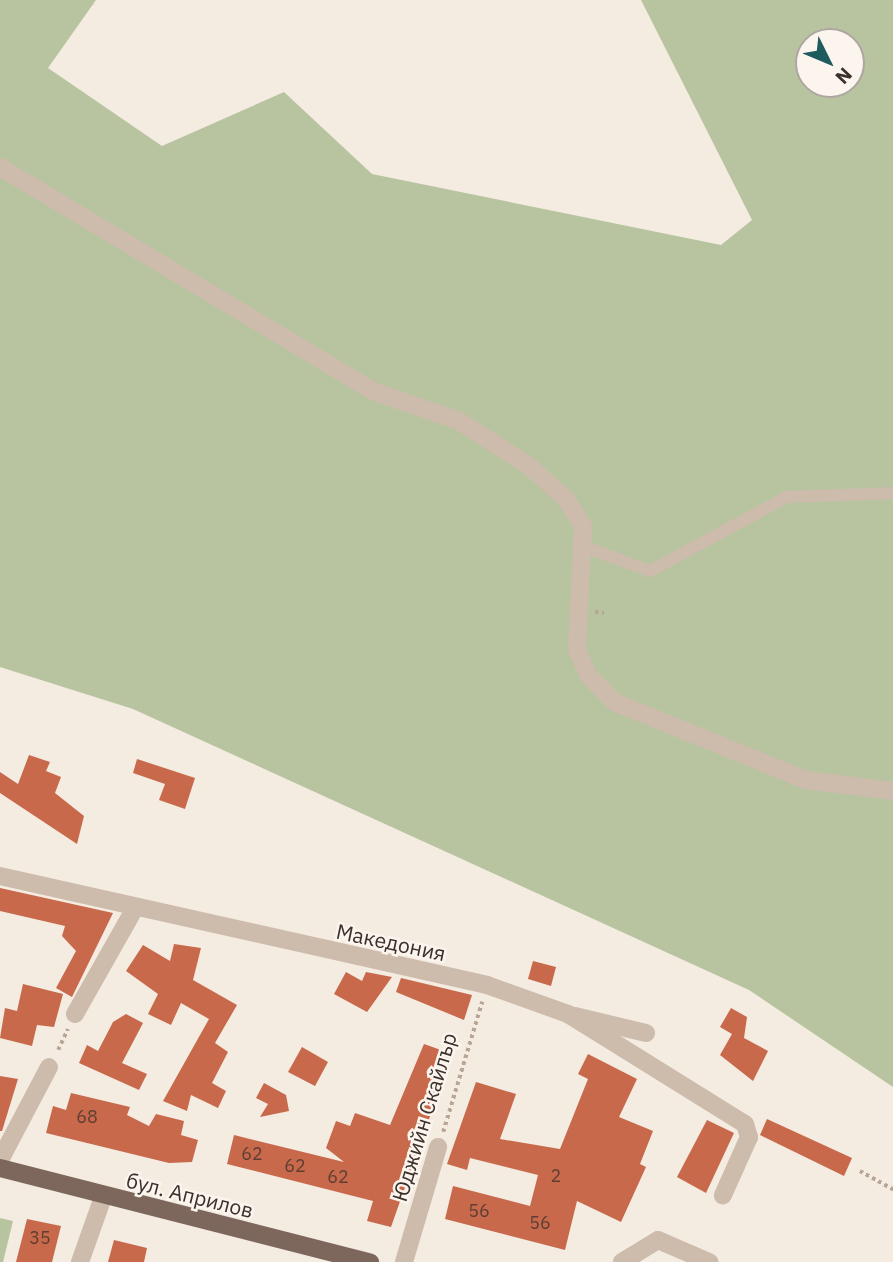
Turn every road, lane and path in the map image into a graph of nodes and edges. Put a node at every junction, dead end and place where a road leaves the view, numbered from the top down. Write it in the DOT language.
graph roads {
  1 [pos="0,167"];
  2 [pos="893,493"];
  3 [pos="585,547"];
  4 [pos="893,791"];
  5 [pos="0,876"];
  6 [pos="135,908"];
  7 [pos="487,985"];
  8 [pos="75,1014"];
  9 [pos="568,1014"];
  10 [pos="646,1033"];
  11 [pos="49,1067"];
  12 [pos="438,1147"];
  13 [pos="0,1160"];
  14 [pos="0,1168"];
  15 [pos="860,1171"];
  16 [pos="893,1189"];
  17 [pos="723,1195"];
  18 [pos="103,1197"];
  19 [pos="80,1262"];
  20 [pos="370,1262"];
  21 [pos="404,1262"];
  22 [pos="622,1262"];
  23 [pos="709,1262"];
  1 -- 3 [label="street"];
  2 -- 3 [label="lane"];
  3 -- 4 [label="street"];
  5 -- 6 [label="street, Македония"];
  6 -- 7 [label="street, Македония"];
  6 -- 8 [label="street"];
  7 -- 9 [label="street, Македония"];
  7 -- 12 [label="path, Юджийн Скайлър"];
  8 -- 11 [label="path"];
  9 -- 10 [label="street"];
  9 -- 17 [label="street, Македония"];
  11 -- 13 [label="street"];
  12 -- 21 [label="street, Юджийн Скайлър"];
  14 -- 18 [label="main road, бул. Априлов"];
  15 -- 16 [label="path"];
  18 -- 19 [label="street"];
  18 -- 20 [label="main road, бул. Априлов"];
  22 -- 23 [label="street"];
}
